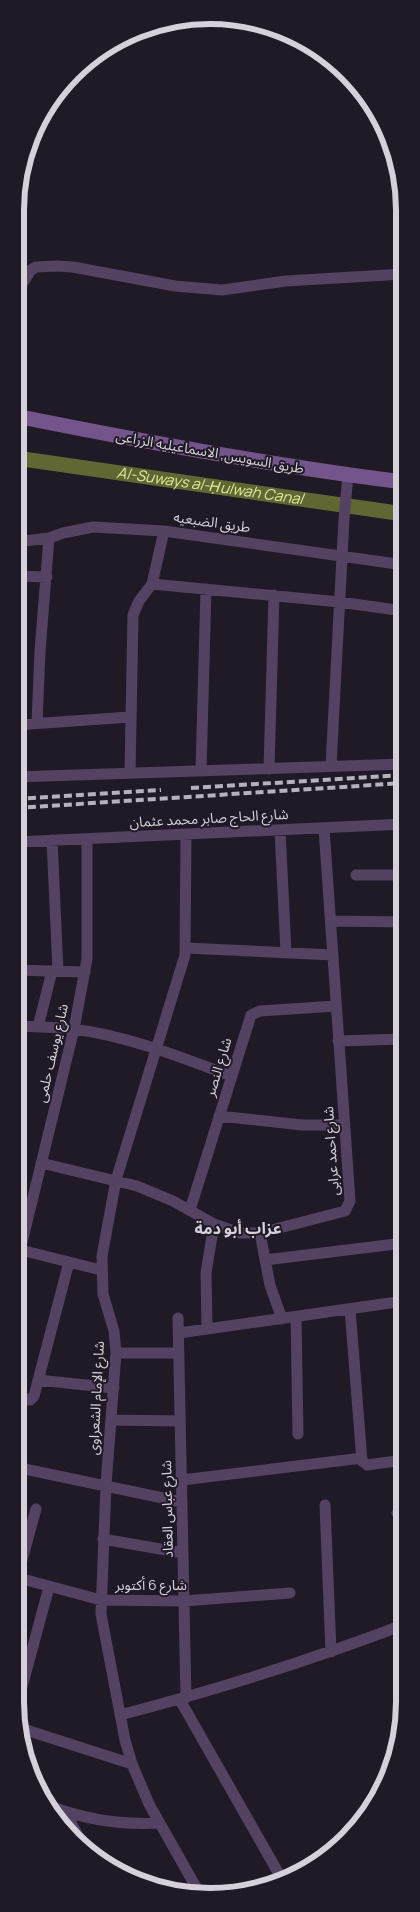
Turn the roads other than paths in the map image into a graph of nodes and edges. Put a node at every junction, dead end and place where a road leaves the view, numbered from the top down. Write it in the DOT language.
graph roads {
  1 [pos="396,274"];
  2 [pos="24,279"];
  3 [pos="24,418"];
  4 [pos="348,475"];
  5 [pos="396,481"];
  6 [pos="164,531"];
  7 [pos="50,538"];
  8 [pos="24,541"];
  9 [pos="342,556"];
  10 [pos="396,564"];
  11 [pos="24,576"];
  12 [pos="47,576"];
  13 [pos="152,584"];
  14 [pos="206,589"];
  15 [pos="274,595"];
  16 [pos="339,602"];
  17 [pos="396,610"];
  18 [pos="130,717"];
  19 [pos="37,723"];
  20 [pos="24,724"];
  21 [pos="396,764"];
  22 [pos="331,766"];
  23 [pos="269,769"];
  24 [pos="201,771"];
  25 [pos="130,773"];
  26 [pos="24,777"];
  27 [pos="396,824"];
  28 [pos="324,828"];
  29 [pos="280,830"];
  30 [pos="186,834"];
  31 [pos="87,839"];
  32 [pos="52,840"];
  33 [pos="24,842"];
  34 [pos="356,875"];
  35 [pos="396,875"];
  36 [pos="331,920"];
  37 [pos="396,922"];
  38 [pos="186,948"];
  39 [pos="286,952"];
  40 [pos="333,955"];
  41 [pos="24,970"];
  42 [pos="55,971"];
  43 [pos="85,972"];
  44 [pos="336,1006"];
  45 [pos="24,1026"];
  46 [pos="38,1027"];
  47 [pos="74,1030"];
  48 [pos="396,1039"];
  49 [pos="338,1041"];
  50 [pos="156,1049"];
  51 [pos="231,1076"];
  52 [pos="219,1116"];
  53 [pos="345,1125"];
  54 [pos="41,1163"];
  55 [pos="116,1180"];
  56 [pos="190,1210"];
  57 [pos="24,1220"];
  58 [pos="28,1221"];
  59 [pos="214,1224"];
  60 [pos="260,1233"];
  61 [pos="24,1235"];
  62 [pos="396,1244"];
  63 [pos="24,1254"];
  64 [pos="265,1260"];
  65 [pos="69,1262"];
  66 [pos="101,1270"];
  67 [pos="396,1302"];
  68 [pos="350,1309"];
  69 [pos="296,1317"];
  70 [pos="178,1318"];
  71 [pos="282,1319"];
  72 [pos="207,1329"];
  73 [pos="179,1333"];
  74 [pos="179,1352"];
  75 [pos="116,1353"];
  76 [pos="38,1380"];
  77 [pos="114,1388"];
  78 [pos="24,1398"];
  79 [pos="111,1420"];
  80 [pos="180,1422"];
  81 [pos="298,1434"];
  82 [pos="362,1458"];
  83 [pos="396,1461"];
  84 [pos="24,1468"];
  85 [pos="182,1480"];
  86 [pos="106,1485"];
  87 [pos="182,1502"];
  88 [pos="325,1506"];
  89 [pos="36,1509"];
  90 [pos="103,1539"];
  91 [pos="24,1550"];
  92 [pos="183,1553"];
  93 [pos="24,1580"];
  94 [pos="49,1587"];
  95 [pos="290,1593"];
  96 [pos="101,1600"];
  97 [pos="184,1601"];
  98 [pos="396,1628"];
  99 [pos="331,1652"];
  100 [pos="24,1679"];
  101 [pos="183,1699"];
  102 [pos="120,1715"];
  103 [pos="26,1730"];
  104 [pos="132,1764"];
  105 [pos="58,1809"];
  106 [pos="65,1812"];
  107 [pos="159,1823"];
  108 [pos="76,1831"];
  109 [pos="279,1875"];
  110 [pos="196,1888"];
  1 -- 2 [label="street"];
  3 -- 4 [label="main road, طريق السويس, الاسماعيليه الزراعى"];
  4 -- 5 [label="main road, طريق السويس, الاسماعيليه الزراعى"];
  4 -- 9 [label="street"];
  6 -- 7 [label="street, طريق الضبعيه"];
  6 -- 9 [label="street, طريق الضبعيه"];
  6 -- 13 [label="street"];
  7 -- 8 [label="street, طريق الضبعيه"];
  7 -- 12 [label="street"];
  9 -- 10 [label="street, طريق الضبعيه"];
  9 -- 16 [label="street"];
  11 -- 12 [label="street"];
  12 -- 19 [label="street"];
  13 -- 14 [label="street"];
  13 -- 18 [label="street"];
  14 -- 15 [label="street"];
  14 -- 24 [label="street"];
  15 -- 16 [label="street"];
  15 -- 23 [label="street"];
  16 -- 17 [label="street"];
  16 -- 22 [label="street"];
  18 -- 19 [label="street"];
  18 -- 25 [label="street"];
  19 -- 20 [label="street"];
  21 -- 22 [label="street"];
  22 -- 23 [label="street"];
  23 -- 24 [label="street"];
  24 -- 25 [label="street"];
  25 -- 26 [label="street"];
  27 -- 28 [label="street, شارع الحاج صابر محمد عثمان"];
  28 -- 29 [label="street, شارع الحاج صابر محمد عثمان"];
  28 -- 36 [label="street, شارع احمد عرابى"];
  29 -- 30 [label="street, شارع الحاج صابر محمد عثمان"];
  29 -- 39 [label="street"];
  30 -- 31 [label="street, شارع الحاج صابر محمد عثمان"];
  30 -- 38 [label="street, شارع الإمام الشعراوى"];
  31 -- 32 [label="street, شارع الحاج صابر محمد عثمان"];
  31 -- 43 [label="street, شارع يوسف حلمى"];
  32 -- 33 [label="street, شارع الحاج صابر محمد عثمان"];
  32 -- 42 [label="street"];
  34 -- 35 [label="street"];
  36 -- 37 [label="street"];
  36 -- 40 [label="street, شارع احمد عرابى"];
  38 -- 39 [label="street"];
  38 -- 50 [label="street, شارع الإمام الشعراوى"];
  39 -- 40 [label="street"];
  40 -- 44 [label="street, شارع احمد عرابى"];
  41 -- 42 [label="street"];
  42 -- 43 [label="street"];
  42 -- 46 [label="street"];
  43 -- 47 [label="street, شارع يوسف حلمى"];
  44 -- 49 [label="street, شارع احمد عرابى"];
  44 -- 51 [label="street, شارع النصر"];
  45 -- 46 [label="street"];
  46 -- 47 [label="street"];
  47 -- 50 [label="street"];
  47 -- 54 [label="street, شارع يوسف حلمى"];
  48 -- 49 [label="street"];
  49 -- 53 [label="street, شارع احمد عرابى"];
  50 -- 51 [label="street"];
  50 -- 55 [label="street, شارع الإمام الشعراوى"];
  51 -- 52 [label="street, شارع النصر"];
  52 -- 53 [label="street"];
  52 -- 56 [label="street, شارع النصر"];
  53 -- 60 [label="street, شارع احمد عرابى"];
  54 -- 55 [label="street, شارع احمد عرابى"];
  54 -- 58 [label="street, شارع يوسف حلمى"];
  55 -- 56 [label="street, شارع احمد عرابى"];
  55 -- 66 [label="street, شارع الإمام الشعراوى"];
  56 -- 59 [label="street, شارع احمد عرابى"];
  57 -- 58 [label="street"];
  58 -- 61 [label="street, شارع يوسف حلمى"];
  59 -- 60 [label="street, شارع احمد عرابى"];
  59 -- 72 [label="street"];
  60 -- 64 [label="street"];
  62 -- 64 [label="street"];
  63 -- 65 [label="street"];
  64 -- 71 [label="street"];
  65 -- 66 [label="street"];
  65 -- 76 [label="street"];
  66 -- 75 [label="street, شارع الإمام الشعراوى"];
  67 -- 68 [label="street"];
  68 -- 69 [label="street"];
  68 -- 82 [label="street"];
  69 -- 71 [label="street"];
  69 -- 81 [label="street"];
  70 -- 73 [label="street, شارع عباس العقاد"];
  71 -- 72 [label="street"];
  72 -- 73 [label="street"];
  73 -- 74 [label="street, شارع عباس العقاد"];
  74 -- 75 [label="street"];
  74 -- 80 [label="street, شارع عباس العقاد"];
  75 -- 77 [label="street, شارع الإمام الشعراوى"];
  76 -- 77 [label="street"];
  76 -- 78 [label="street"];
  77 -- 79 [label="street, شارع الإمام الشعراوى"];
  79 -- 80 [label="street"];
  79 -- 86 [label="street, شارع الإمام الشعراوى"];
  80 -- 85 [label="street, شارع عباس العقاد"];
  82 -- 83 [label="street"];
  82 -- 85 [label="street"];
  84 -- 86 [label="street"];
  85 -- 87 [label="street, شارع عباس العقاد"];
  86 -- 87 [label="street"];
  86 -- 90 [label="street, شارع الإمام الشعراوى"];
  87 -- 92 [label="street, شارع عباس العقاد"];
  88 -- 99 [label="street"];
  89 -- 91 [label="street"];
  90 -- 92 [label="street"];
  90 -- 96 [label="street, شارع الإمام الشعراوى"];
  92 -- 97 [label="street, شارع عباس العقاد"];
  93 -- 94 [label="street, شارع 6 أكتوبر"];
  94 -- 96 [label="street, شارع 6 أكتوبر"];
  94 -- 100 [label="street"];
  95 -- 97 [label="street, شارع 6 أكتوبر"];
  96 -- 97 [label="street, شارع 6 أكتوبر"];
  96 -- 102 [label="street, شارع الإمام الشعراوى"];
  97 -- 101 [label="street, شارع عباس العقاد"];
  98 -- 99 [label="street"];
  99 -- 101 [label="street"];
  101 -- 102 [label="street"];
  101 -- 109 [label="street"];
  102 -- 104 [label="street, شارع الإمام الشعراوى"];
  103 -- 104 [label="street"];
  104 -- 107 [label="street, شارع الإمام الشعراوى"];
  105 -- 106 [label="street"];
  106 -- 107 [label="street"];
  106 -- 108 [label="street"];
  107 -- 110 [label="street, شارع الإمام الشعراوى"];
}
